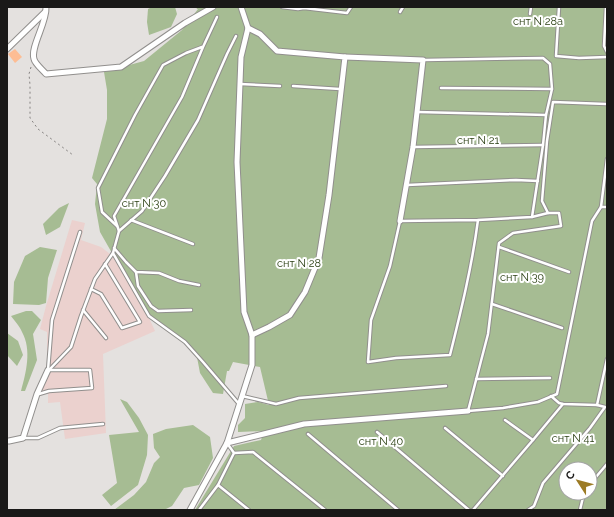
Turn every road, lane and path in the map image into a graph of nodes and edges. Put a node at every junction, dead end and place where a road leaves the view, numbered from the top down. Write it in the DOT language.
graph roads {
  1 [pos="213,7"];
  2 [pos="241,7"];
  3 [pos="282,7"];
  4 [pos="305,7"];
  5 [pos="351,7"];
  6 [pos="403,7"];
  7 [pos="531,7"];
  8 [pos="559,7"];
  9 [pos="606,7"];
  10 [pos="46,9"];
  11 [pos="400,12"];
  12 [pos="530,14"];
  13 [pos="217,17"];
  14 [pos="248,28"];
  15 [pos="236,36"];
  16 [pos="203,47"];
  17 [pos="7,49"];
  18 [pos="607,52"];
  19 [pos="345,57"];
  20 [pos="607,57"];
  21 [pos="34,60"];
  22 [pos="423,60"];
  23 [pos="240,84"];
  24 [pos="280,86"];
  25 [pos="293,86"];
  26 [pos="442,88"];
  27 [pos="341,89"];
  28 [pos="552,89"];
  29 [pos="606,104"];
  30 [pos="417,112"];
  31 [pos="546,115"];
  32 [pos="543,145"];
  33 [pos="413,147"];
  34 [pos="73,155"];
  35 [pos="607,159"];
  36 [pos="538,181"];
  37 [pos="406,185"];
  38 [pos="605,186"];
  39 [pos="601,207"];
  40 [pos="607,207"];
  41 [pos="548,213"];
  42 [pos="532,217"];
  43 [pos="131,220"];
  44 [pos="478,220"];
  45 [pos="400,221"];
  46 [pos="117,226"];
  47 [pos="119,231"];
  48 [pos="80,232"];
  49 [pos="193,244"];
  50 [pos="499,247"];
  51 [pos="114,248"];
  52 [pos="113,253"];
  53 [pos="105,264"];
  54 [pos="136,272"];
  55 [pos="570,272"];
  56 [pos="199,284"];
  57 [pos="91,289"];
  58 [pos="492,304"];
  59 [pos="83,310"];
  60 [pos="191,310"];
  61 [pos="562,328"];
  62 [pos="252,335"];
  63 [pos="106,338"];
  64 [pos="607,359"];
  65 [pos="48,370"];
  66 [pos="550,378"];
  67 [pos="476,379"];
  68 [pos="446,386"];
  69 [pos="37,394"];
  70 [pos="242,396"];
  71 [pos="551,396"];
  72 [pos="563,404"];
  73 [pos="239,405"];
  74 [pos="597,405"];
  75 [pos="606,407"];
  76 [pos="468,411"];
  77 [pos="505,420"];
  78 [pos="103,424"];
  79 [pos="445,428"];
  80 [pos="377,432"];
  81 [pos="308,434"];
  82 [pos="23,438"];
  83 [pos="533,440"];
  84 [pos="7,441"];
  85 [pos="226,443"];
  86 [pos="234,452"];
  87 [pos="607,464"];
  88 [pos="598,475"];
  89 [pos="503,476"];
  90 [pos="218,484"];
  91 [pos="190,510"];
  92 [pos="199,510"];
  93 [pos="250,510"];
  94 [pos="325,510"];
  95 [pos="398,510"];
  96 [pos="469,510"];
  97 [pos="473,510"];
  98 [pos="528,510"];
  1 -- 21 [label="street"];
  2 -- 14 [label="street"];
  3 -- 4 [label="lane"];
  4 -- 5 [label="lane"];
  6 -- 11 [label="lane"];
  7 -- 12 [label="lane"];
  8 -- 20 [label="lane"];
  9 -- 18 [label="lane"];
  10 -- 17 [label="street"];
  10 -- 21 [label="street"];
  13 -- 16 [label="lane"];
  14 -- 19 [label="street"];
  14 -- 23 [label="street"];
  15 -- 43 [label="lane"];
  16 -- 46 [label="lane"];
  16 -- 46 [label="lane"];
  19 -- 22 [label="street"];
  19 -- 27 [label="street"];
  21 -- 34 [label="path"];
  22 -- 28 [label="lane"];
  22 -- 30 [label="street"];
  23 -- 24 [label="lane"];
  23 -- 62 [label="street"];
  25 -- 27 [label="lane"];
  26 -- 28 [label="lane"];
  27 -- 62 [label="street"];
  28 -- 31 [label="lane"];
  29 -- 41 [label="lane"];
  30 -- 31 [label="lane"];
  30 -- 33 [label="street"];
  31 -- 32 [label="lane"];
  32 -- 33 [label="lane"];
  32 -- 36 [label="lane"];
  33 -- 37 [label="street"];
  35 -- 38 [label="lane"];
  36 -- 37 [label="lane"];
  36 -- 42 [label="lane"];
  37 -- 45 [label="street"];
  38 -- 39 [label="lane"];
  39 -- 40 [label="lane"];
  39 -- 71 [label="lane"];
  41 -- 42 [label="lane"];
  41 -- 50 [label="lane"];
  42 -- 44 [label="lane"];
  43 -- 47 [label="lane"];
  43 -- 49 [label="lane"];
  44 -- 45 [label="lane"];
  44 -- 45 [label="lane"];
  46 -- 47 [label="lane"];
  47 -- 51 [label="lane"];
  48 -- 65 [label="lane"];
  50 -- 55 [label="lane"];
  50 -- 58 [label="lane"];
  51 -- 52 [label="lane"];
  51 -- 54 [label="lane"];
  52 -- 53 [label="lane"];
  52 -- 73 [label="lane"];
  53 -- 57 [label="lane"];
  53 -- 57 [label="lane"];
  54 -- 56 [label="lane"];
  54 -- 60 [label="lane"];
  57 -- 59 [label="lane"];
  58 -- 61 [label="lane"];
  58 -- 67 [label="lane"];
  59 -- 63 [label="lane"];
  59 -- 65 [label="lane"];
  62 -- 70 [label="street"];
  64 -- 74 [label="lane"];
  65 -- 69 [label="street"];
  65 -- 69 [label="lane"];
  66 -- 67 [label="lane"];
  67 -- 76 [label="lane"];
  68 -- 70 [label="lane"];
  69 -- 82 [label="street"];
  70 -- 73 [label="street"];
  71 -- 72 [label="lane"];
  71 -- 76 [label="lane"];
  72 -- 74 [label="lane"];
  72 -- 83 [label="lane"];
  73 -- 85 [label="street"];
  74 -- 75 [label="lane"];
  75 -- 98 [label="lane"];
  76 -- 85 [label="street"];
  77 -- 83 [label="lane"];
  78 -- 82 [label="lane"];
  79 -- 89 [label="lane"];
  80 -- 96 [label="lane"];
  81 -- 95 [label="lane"];
  82 -- 84 [label="street"];
  83 -- 89 [label="lane"];
  85 -- 86 [label="lane"];
  85 -- 91 [label="street"];
  86 -- 90 [label="lane"];
  86 -- 94 [label="lane"];
  87 -- 88 [label="lane"];
  89 -- 97 [label="lane"];
  90 -- 92 [label="lane"];
  90 -- 93 [label="lane"];
}
